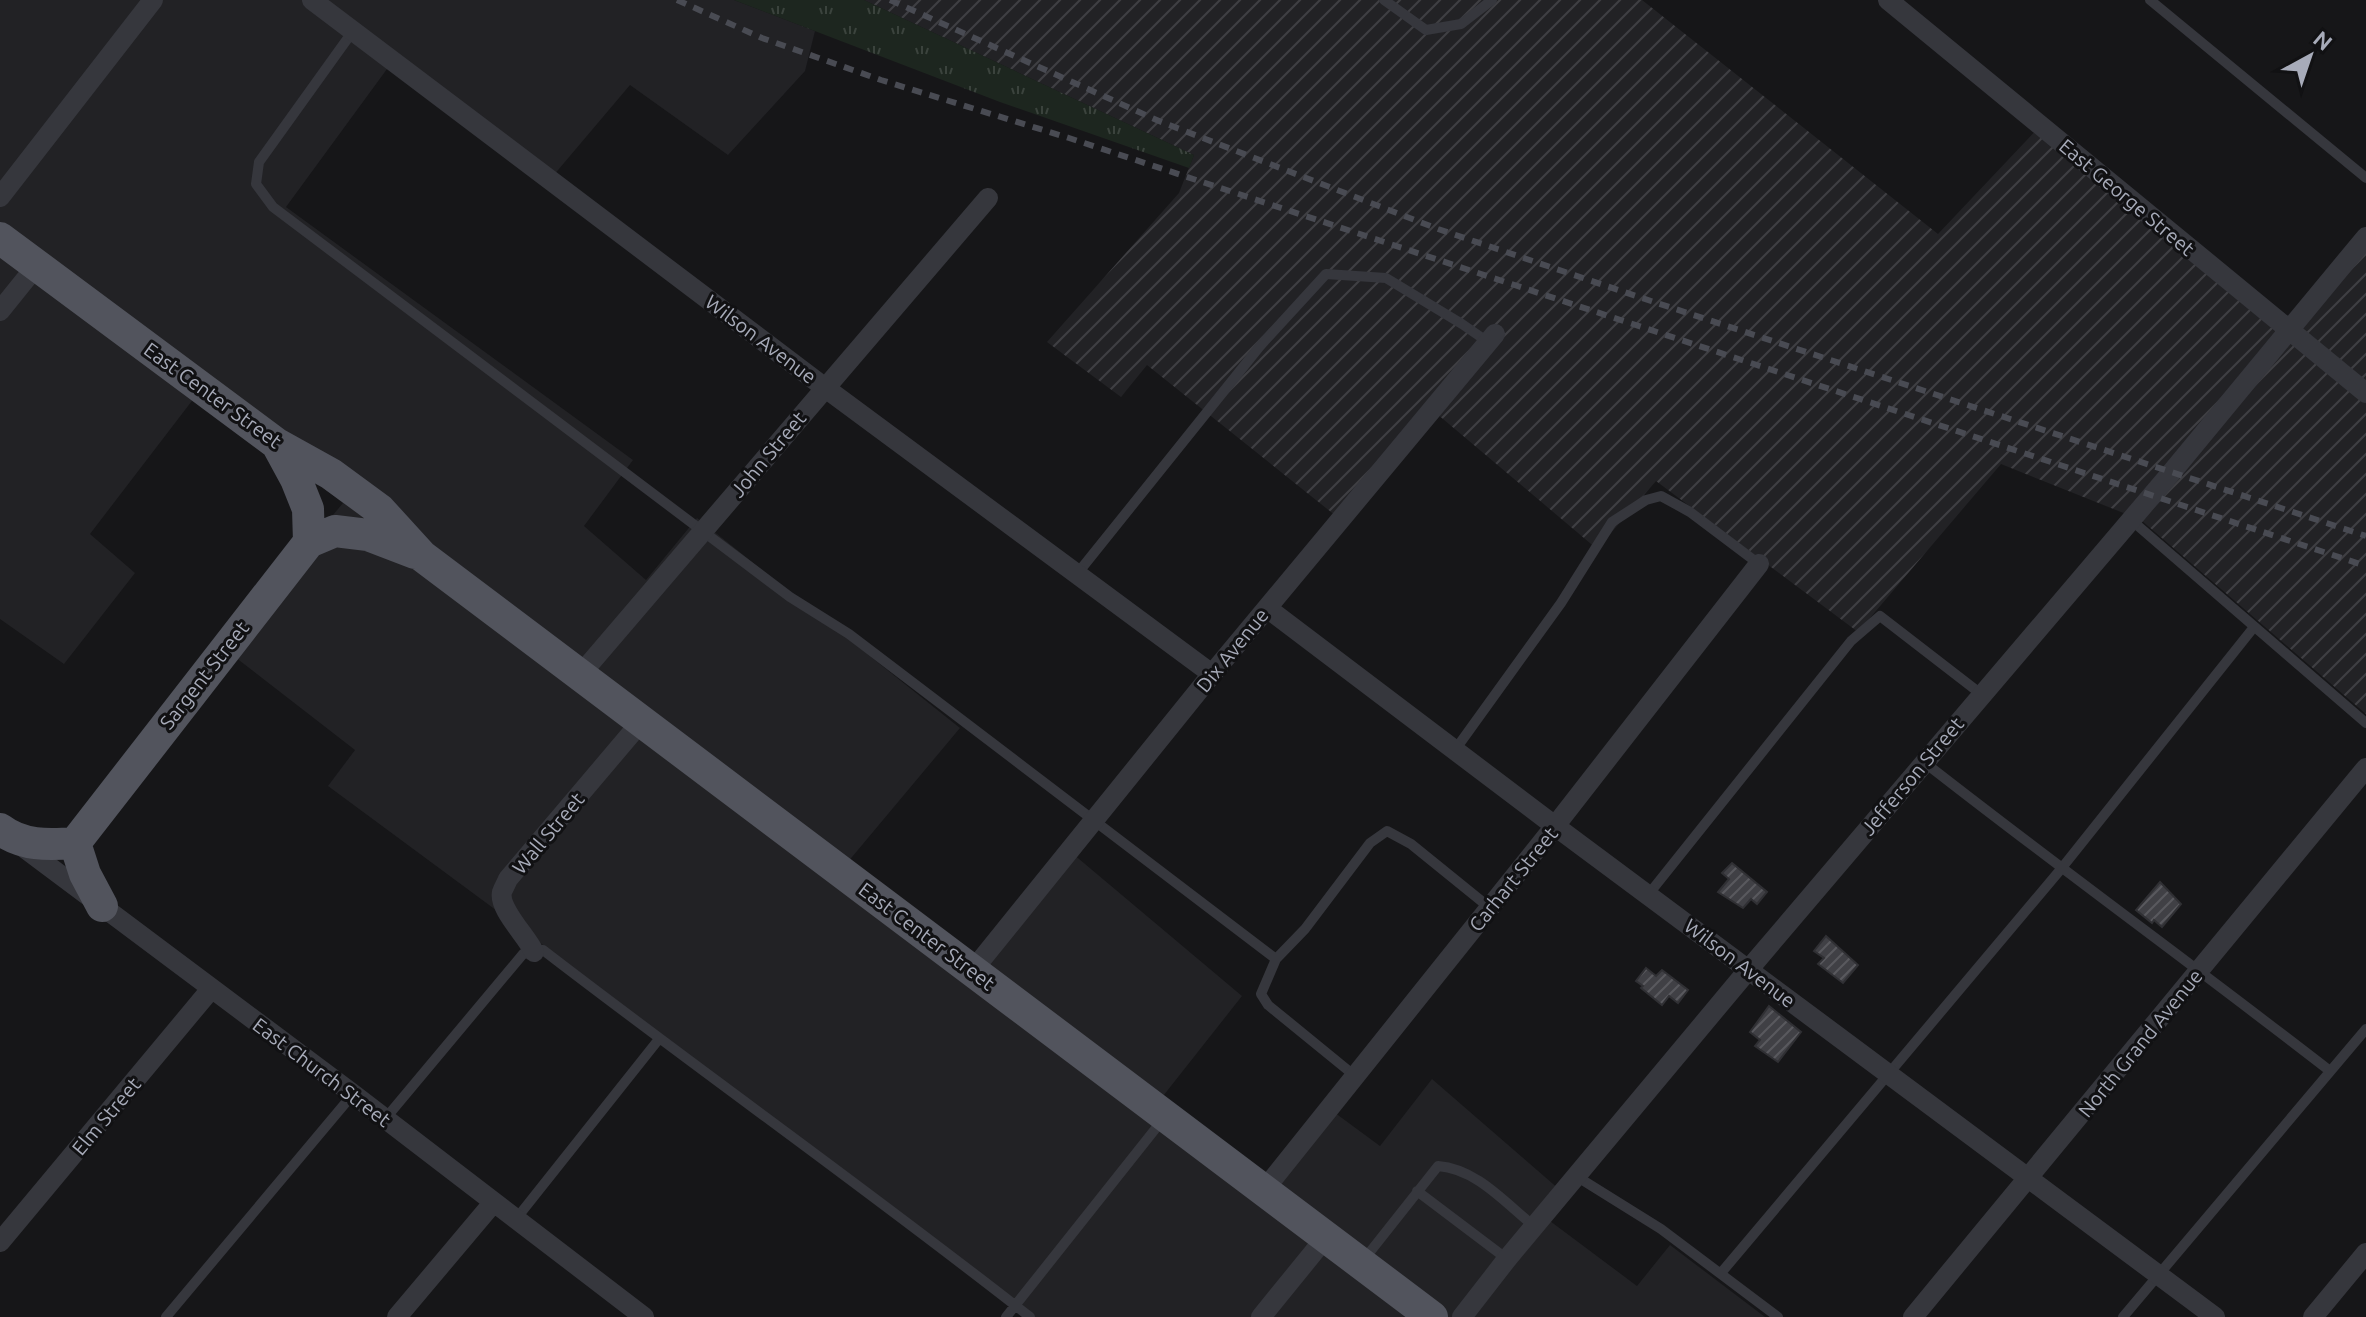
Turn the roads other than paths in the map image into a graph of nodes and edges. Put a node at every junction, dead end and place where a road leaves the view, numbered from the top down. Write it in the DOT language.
graph roads {
  1 [pos="153,0"];
  2 [pos="312,0"];
  3 [pos="1384,0"];
  4 [pos="1492,0"];
  5 [pos="1888,0"];
  6 [pos="2150,0"];
  7 [pos="353,31"];
  8 [pos="2366,178"];
  9 [pos="0,197"];
  10 [pos="988,198"];
  11 [pos="2366,237"];
  12 [pos="0,238"];
  13 [pos="37,265"];
  14 [pos="0,311"];
  15 [pos="2288,331"];
  16 [pos="1491,338"];
  17 [pos="824,387"];
  18 [pos="2366,393"];
  19 [pos="277,444"];
  20 [pos="2130,519"];
  21 [pos="703,530"];
  22 [pos="309,542"];
  23 [pos="422,556"];
  24 [pos="1759,564"];
  25 [pos="1077,574"];
  26 [pos="1267,608"];
  27 [pos="2254,627"];
  28 [pos="1212,674"];
  29 [pos="580,675"];
  30 [pos="1981,694"];
  31 [pos="641,722"];
  32 [pos="2366,723"];
  33 [pos="1455,750"];
  34 [pos="1924,762"];
  35 [pos="2366,768"];
  36 [pos="1093,822"];
  37 [pos="1555,826"];
  38 [pos="6,834"];
  39 [pos="75,843"];
  40 [pos="2061,869"];
  41 [pos="1648,895"];
  42 [pos="102,906"];
  43 [pos="1490,908"];
  44 [pos="534,952"];
  45 [pos="1276,959"];
  46 [pos="1749,969"];
  47 [pos="973,970"];
  48 [pos="2200,970"];
  49 [pos="211,989"];
  50 [pos="2366,1029"];
  51 [pos="659,1039"];
  52 [pos="2330,1071"];
  53 [pos="1889,1074"];
  54 [pos="1355,1076"];
  55 [pos="353,1094"];
  56 [pos="1165,1117"];
  57 [pos="385,1119"];
  58 [pos="1576,1176"];
  59 [pos="2028,1179"];
  60 [pos="1264,1190"];
  61 [pos="1417,1191"];
  62 [pos="493,1203"];
  63 [pos="516,1219"];
  64 [pos="1534,1226"];
  65 [pos="1326,1237"];
  66 [pos="0,1242"];
  67 [pos="2366,1253"];
  68 [pos="1507,1259"];
  69 [pos="1361,1263"];
  70 [pos="1721,1273"];
  71 [pos="2158,1275"];
  72 [pos="1015,1306"];
  73 [pos="166,1317"];
  74 [pos="397,1317"];
  75 [pos="644,1317"];
  76 [pos="1006,1317"];
  77 [pos="1030,1317"];
  78 [pos="1261,1317"];
  79 [pos="1432,1317"];
  80 [pos="1462,1317"];
  81 [pos="1778,1317"];
  82 [pos="1913,1317"];
  83 [pos="2123,1317"];
  84 [pos="2215,1317"];
  85 [pos="2313,1317"];
  1 -- 9 [label="street"];
  2 -- 7 [label="street, Wilson Avenue"];
  3 -- 4 [label="lane"];
  5 -- 15 [label="street, East George Street"];
  6 -- 8 [label="lane"];
  7 -- 17 [label="street, Wilson Avenue"];
  7 -- 21 [label="lane"];
  10 -- 17 [label="street, John Street"];
  11 -- 15 [label="street, Jefferson Street"];
  12 -- 13 [label="main road, East Center Street"];
  13 -- 14 [label="street"];
  13 -- 19 [label="main road, East Center Street"];
  15 -- 18 [label="street, East George Street"];
  15 -- 20 [label="street, Jefferson Street"];
  16 -- 25 [label="lane"];
  16 -- 26 [label="street, Dix Avenue"];
  17 -- 21 [label="street, John Street"];
  17 -- 25 [label="street, Wilson Avenue"];
  19 -- 22 [label="main road"];
  19 -- 23 [label="main road, East Center Street"];
  20 -- 27 [label="lane"];
  20 -- 30 [label="street, Jefferson Street"];
  21 -- 29 [label="street, John Street"];
  21 -- 36 [label="lane"];
  22 -- 23 [label="main road, East Center Street"];
  22 -- 39 [label="main road, Sargent Street"];
  23 -- 29 [label="main road, East Center Street"];
  24 -- 33 [label="lane"];
  24 -- 37 [label="street, Carhart Street"];
  25 -- 28 [label="street, Wilson Avenue"];
  26 -- 28 [label="street, Dix Avenue"];
  26 -- 33 [label="street, Wilson Avenue"];
  27 -- 32 [label="lane"];
  27 -- 40 [label="lane"];
  28 -- 36 [label="street, Dix Avenue"];
  29 -- 31 [label="main road, East Center Street"];
  30 -- 34 [label="street, Jefferson Street"];
  30 -- 41 [label="lane"];
  31 -- 44 [label="street, Wall Street"];
  31 -- 47 [label="main road, East Center Street"];
  33 -- 37 [label="street, Wilson Avenue"];
  34 -- 40 [label="lane"];
  34 -- 46 [label="street, Jefferson Street"];
  35 -- 48 [label="street, North Grand Avenue"];
  36 -- 45 [label="lane"];
  36 -- 47 [label="street, Dix Avenue"];
  37 -- 41 [label="street, Wilson Avenue"];
  37 -- 43 [label="street, Carhart Street"];
  38 -- 39 [label="main road"];
  38 -- 42 [label="street, East Church Street"];
  39 -- 42 [label="main road"];
  40 -- 48 [label="lane"];
  40 -- 53 [label="lane"];
  41 -- 46 [label="street, Wilson Avenue"];
  42 -- 49 [label="street, East Church Street"];
  43 -- 45 [label="lane"];
  43 -- 54 [label="street, Carhart Street"];
  44 -- 51 [label="lane"];
  44 -- 57 [label="lane"];
  45 -- 54 [label="lane"];
  46 -- 53 [label="street, Wilson Avenue"];
  46 -- 58 [label="street, Jefferson Street"];
  47 -- 56 [label="main road, East Center Street"];
  48 -- 52 [label="lane"];
  48 -- 59 [label="street, North Grand Avenue"];
  49 -- 55 [label="street, East Church Street"];
  49 -- 66 [label="street, Elm Street"];
  50 -- 52 [label="lane"];
  51 -- 63 [label="lane"];
  51 -- 72 [label="lane"];
  52 -- 71 [label="lane"];
  53 -- 59 [label="street, Wilson Avenue"];
  53 -- 70 [label="lane"];
  54 -- 60 [label="street, Carhart Street"];
  55 -- 57 [label="street, East Church Street"];
  55 -- 73 [label="lane"];
  56 -- 60 [label="main road, East Center Street"];
  56 -- 72 [label="lane"];
  57 -- 62 [label="street, East Church Street"];
  58 -- 64 [label="street, Jefferson Street"];
  58 -- 70 [label="lane"];
  59 -- 71 [label="street, Wilson Avenue"];
  59 -- 82 [label="street, North Grand Avenue"];
  60 -- 65 [label="main road, East Center Street"];
  61 -- 64 [label="lane"];
  61 -- 68 [label="lane"];
  61 -- 69 [label="lane"];
  62 -- 63 [label="street, East Church Street"];
  62 -- 74 [label="street"];
  63 -- 75 [label="street, East Church Street"];
  64 -- 68 [label="street, Jefferson Street"];
  65 -- 69 [label="main road, East Center Street"];
  65 -- 78 [label="street"];
  67 -- 85 [label="street"];
  68 -- 80 [label="street, Jefferson Street"];
  69 -- 79 [label="main road, East Center Street"];
  70 -- 81 [label="lane"];
  71 -- 83 [label="lane"];
  71 -- 84 [label="street, Wilson Avenue"];
  72 -- 76 [label="lane"];
  72 -- 77 [label="lane"];
}
